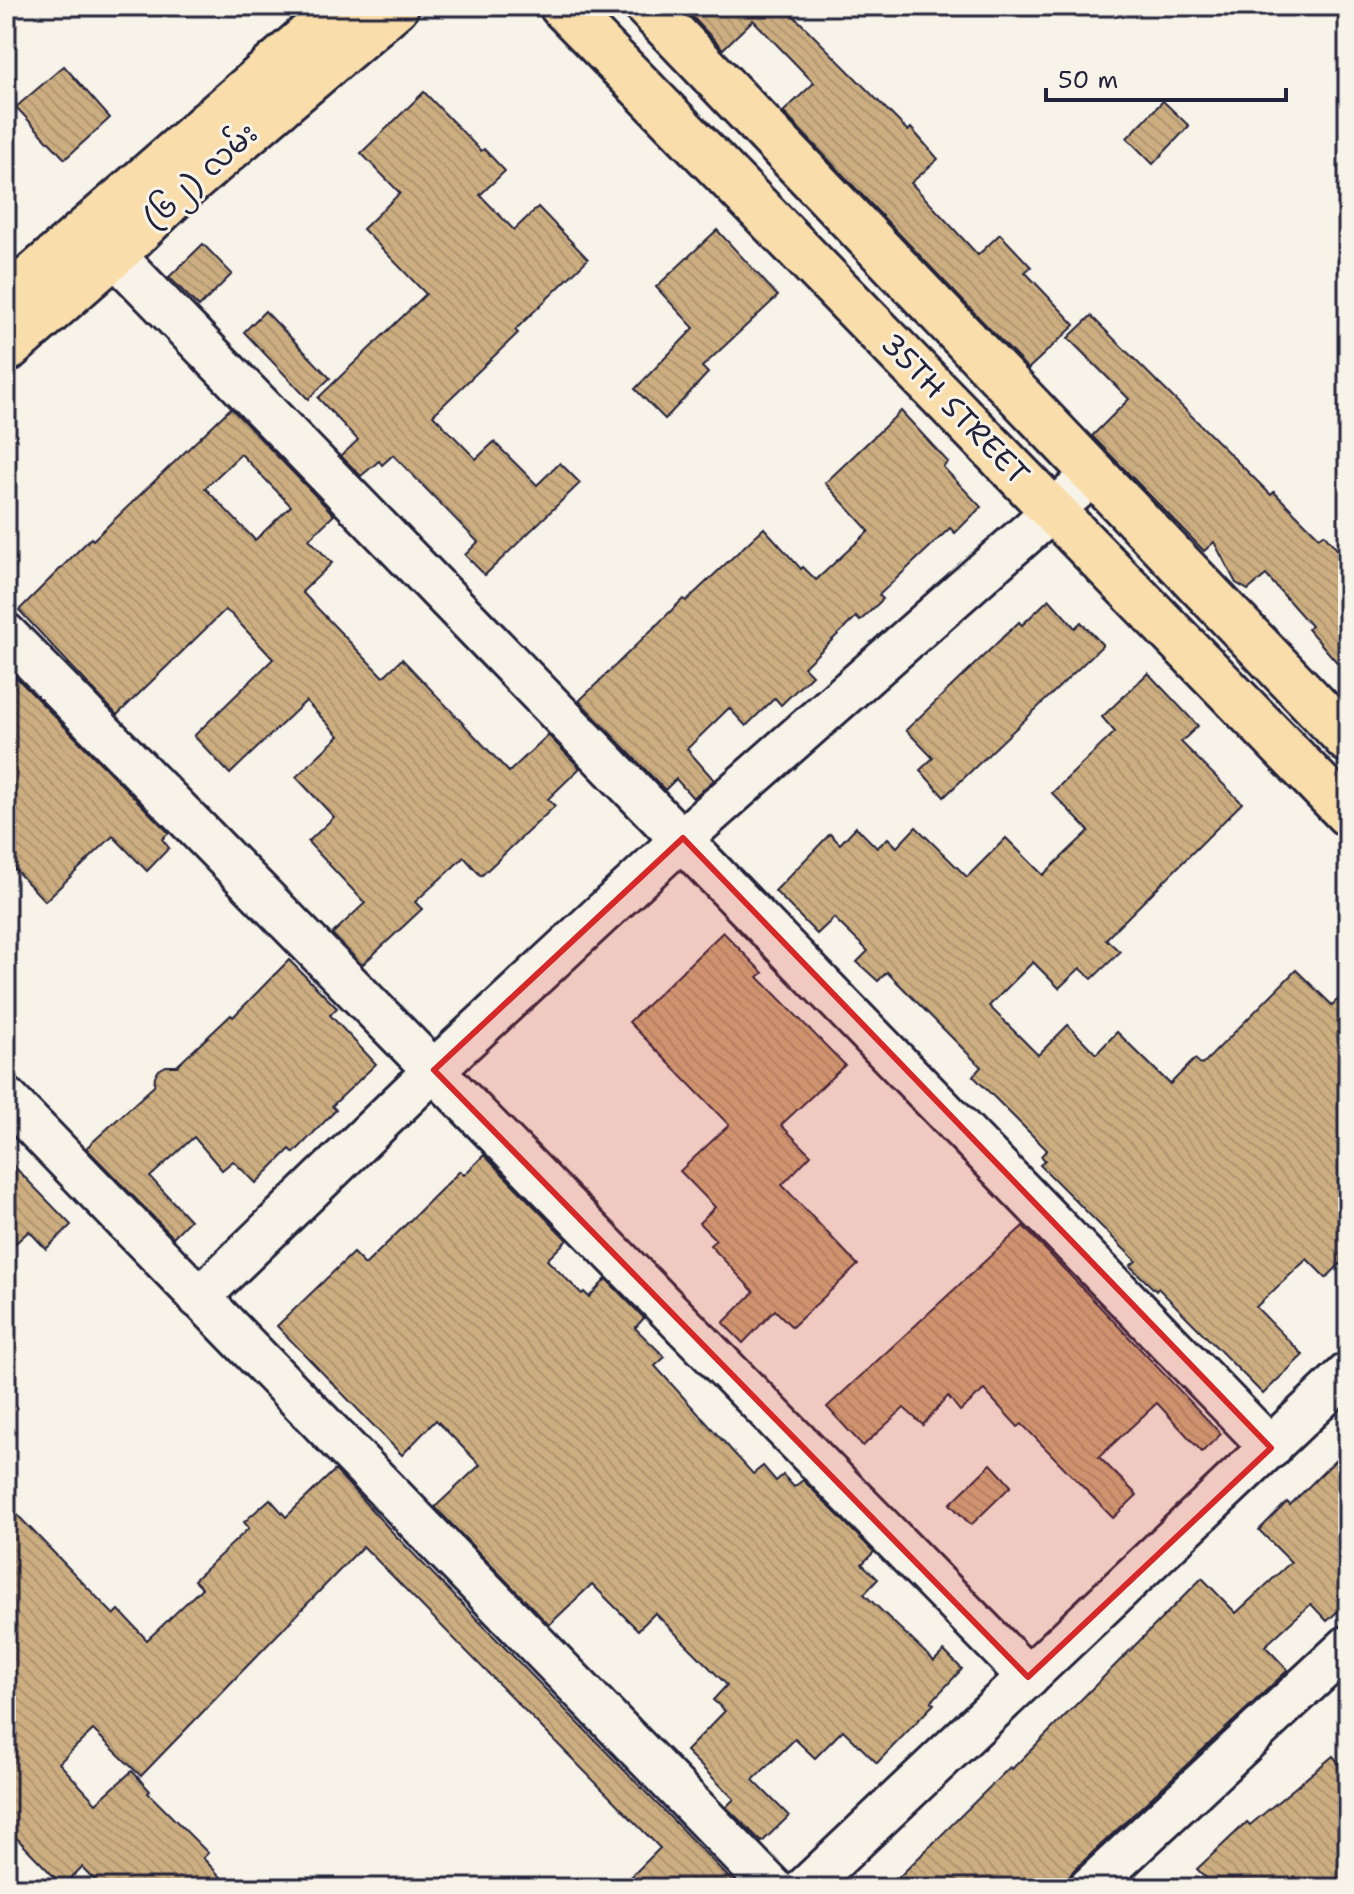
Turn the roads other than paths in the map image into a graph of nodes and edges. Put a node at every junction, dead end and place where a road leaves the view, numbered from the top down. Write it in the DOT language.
graph roads {
  1 [pos="342,6"];
  2 [pos="396,6"];
  3 [pos="562,6"];
  4 [pos="647,6"];
  5 [pos="102,241"];
  6 [pos="6,300"];
  7 [pos="6,350"];
  8 [pos="1093,475"];
  9 [pos="1053,510"];
  10 [pos="6,634"];
  11 [pos="1348,740"];
  12 [pos="1348,814"];
  13 [pos="683,838"];
  14 [pos="434,1070"];
  15 [pos="9,1106"];
  16 [pos="199,1298"];
  17 [pos="1348,1373"];
  18 [pos="1271,1448"];
  19 [pos="1348,1646"];
  20 [pos="1028,1677"];
  21 [pos="773,1888"];
  22 [pos="805,1888"];
  23 [pos="1089,1888"];
  1 -- 5 [label="main road, (၆၂) လမ်း"];
  2 -- 5 [label="main road, (၆၂) လမ်း"];
  3 -- 9 [label="main road, 35TH STREET"];
  4 -- 8 [label="main road, 35TH STREET"];
  5 -- 6 [label="main road, (၆၂) လမ်း"];
  5 -- 7 [label="main road, (၆၂) လမ်း"];
  5 -- 13 [label="street"];
  8 -- 9 [label="street"];
  8 -- 11 [label="main road, 35TH STREET"];
  9 -- 12 [label="main road, 35TH STREET"];
  9 -- 13 [label="street"];
  10 -- 14 [label="street"];
  13 -- 14 [label="street"];
  13 -- 18 [label="street"];
  14 -- 16 [label="street"];
  14 -- 20 [label="street"];
  15 -- 16 [label="street"];
  16 -- 21 [label="street"];
  17 -- 18 [label="street"];
  18 -- 20 [label="street"];
  19 -- 23 [label="street"];
  20 -- 22 [label="street"];
}
